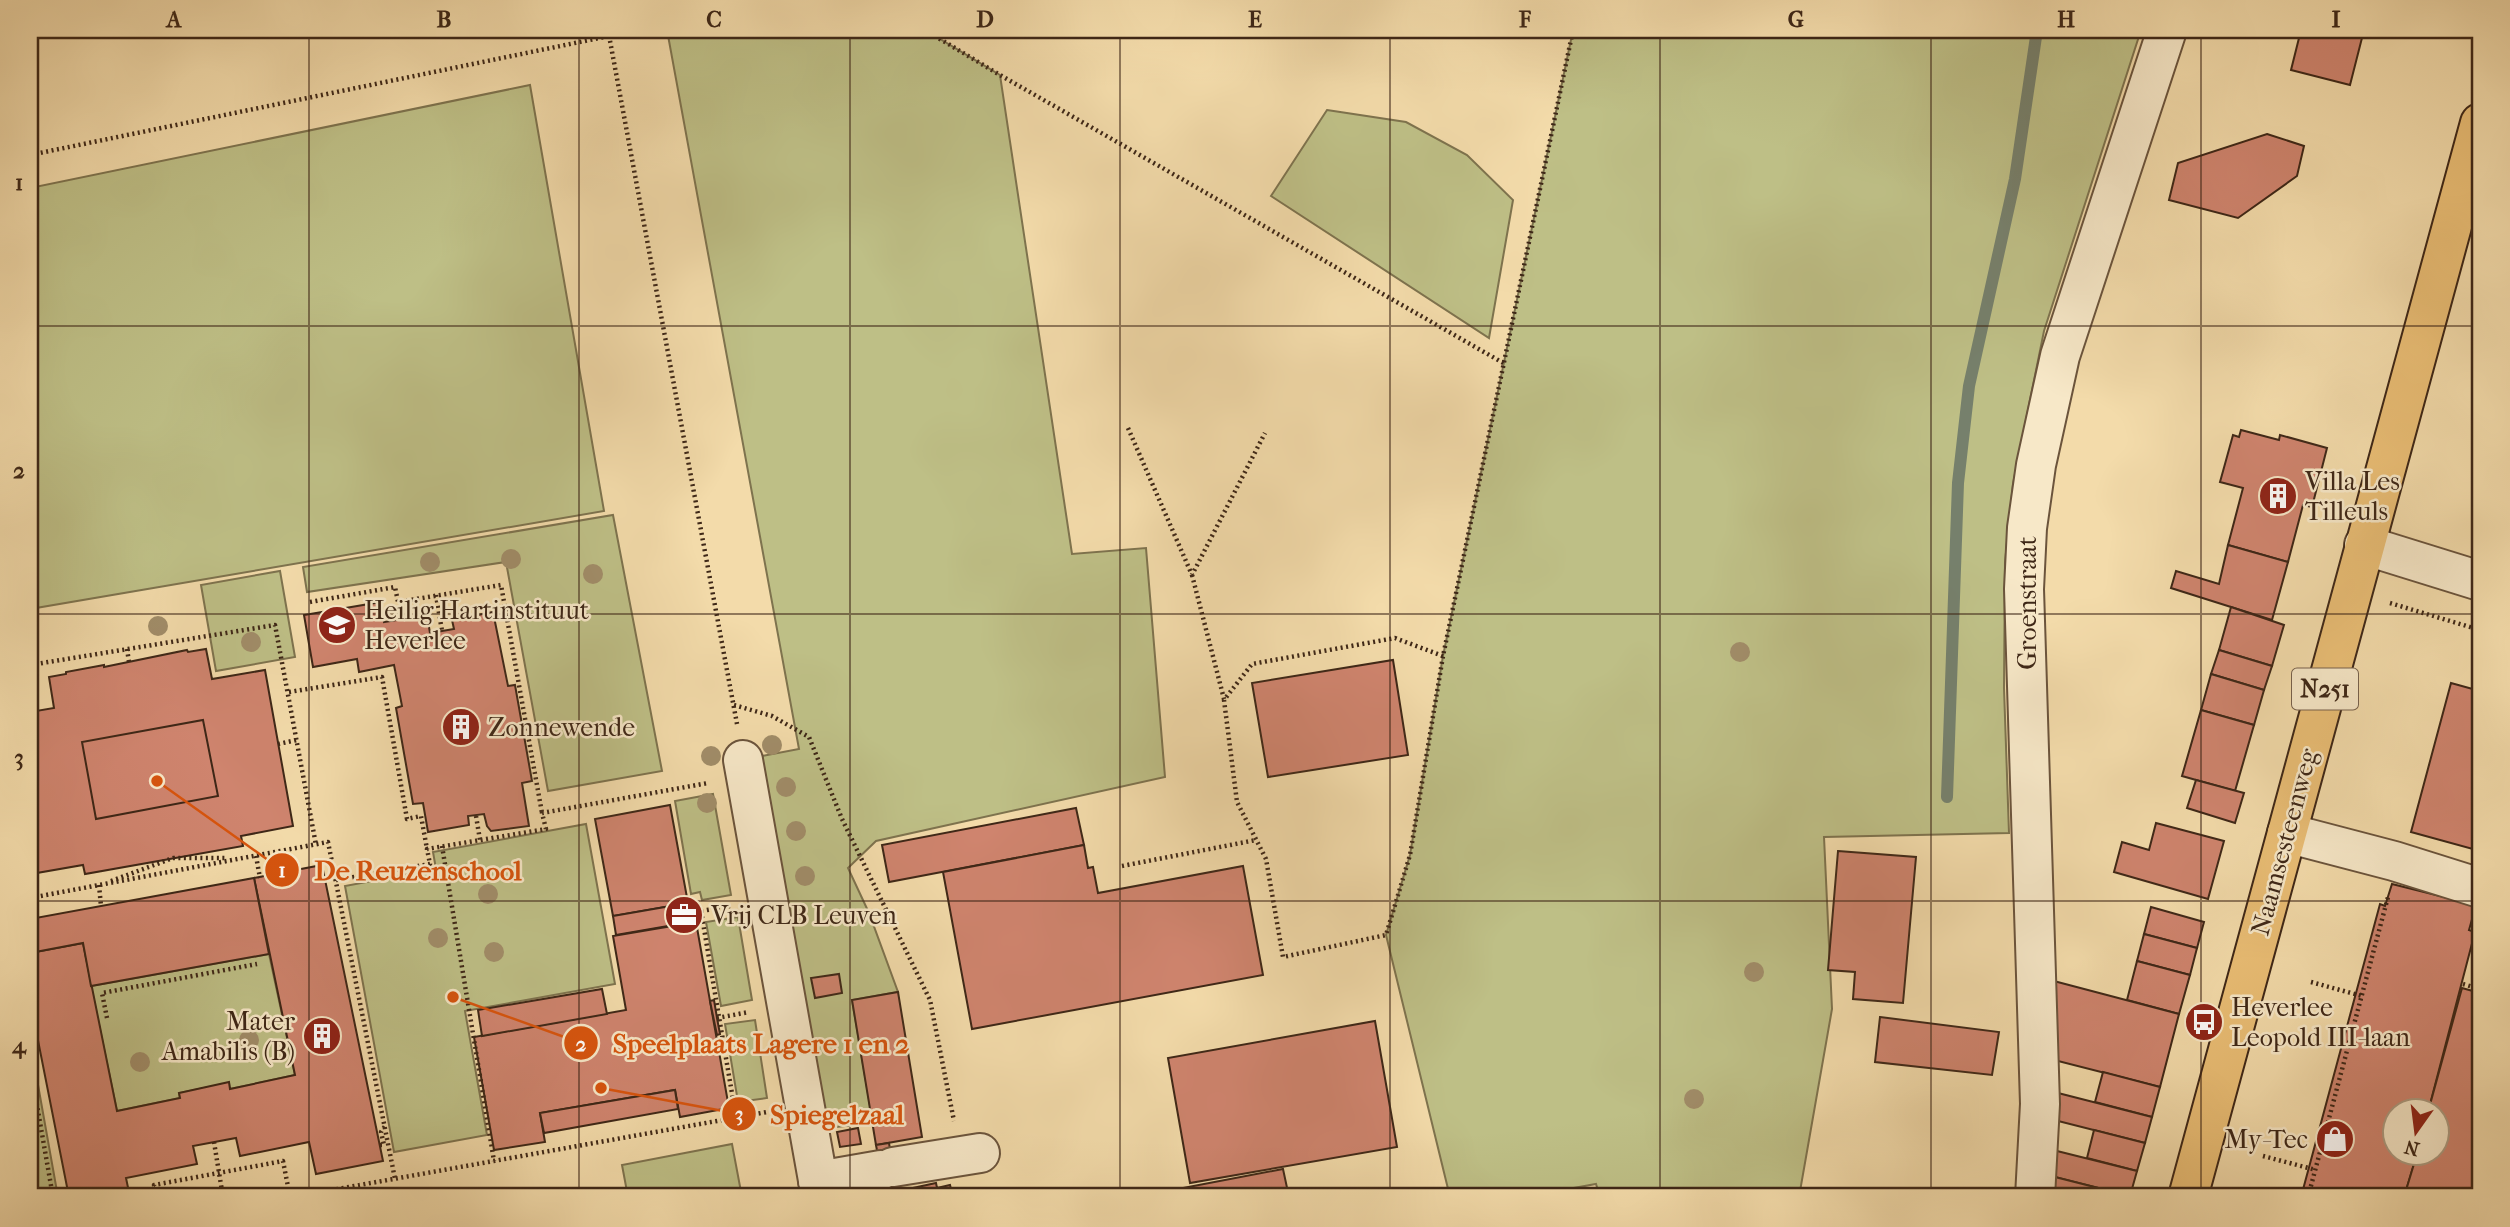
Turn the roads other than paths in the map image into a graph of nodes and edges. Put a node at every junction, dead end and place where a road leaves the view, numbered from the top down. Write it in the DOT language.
graph roads {
  1 [pos="2167,30"];
  2 [pos="2480,123"];
  3 [pos="2364,545"];
  4 [pos="2480,581"];
  5 [pos="745,768"];
  6 [pos="2287,833"];
  7 [pos="2480,888"];
  8 [pos="971,1154"];
  9 [pos="820,1189"];
  10 [pos="2035,1197"];
  11 [pos="2188,1197"];
  1 -- 10 [label="street, Groenstraat"];
  2 -- 3 [label="main road, Naamsesteenweg / N251"];
  3 -- 4 [label="street"];
  3 -- 6 [label="main road, Naamsesteenweg / N251"];
  5 -- 9 [label="street"];
  6 -- 7 [label="street"];
  6 -- 11 [label="main road, Naamsesteenweg / N251"];
  8 -- 9 [label="street"];
}
